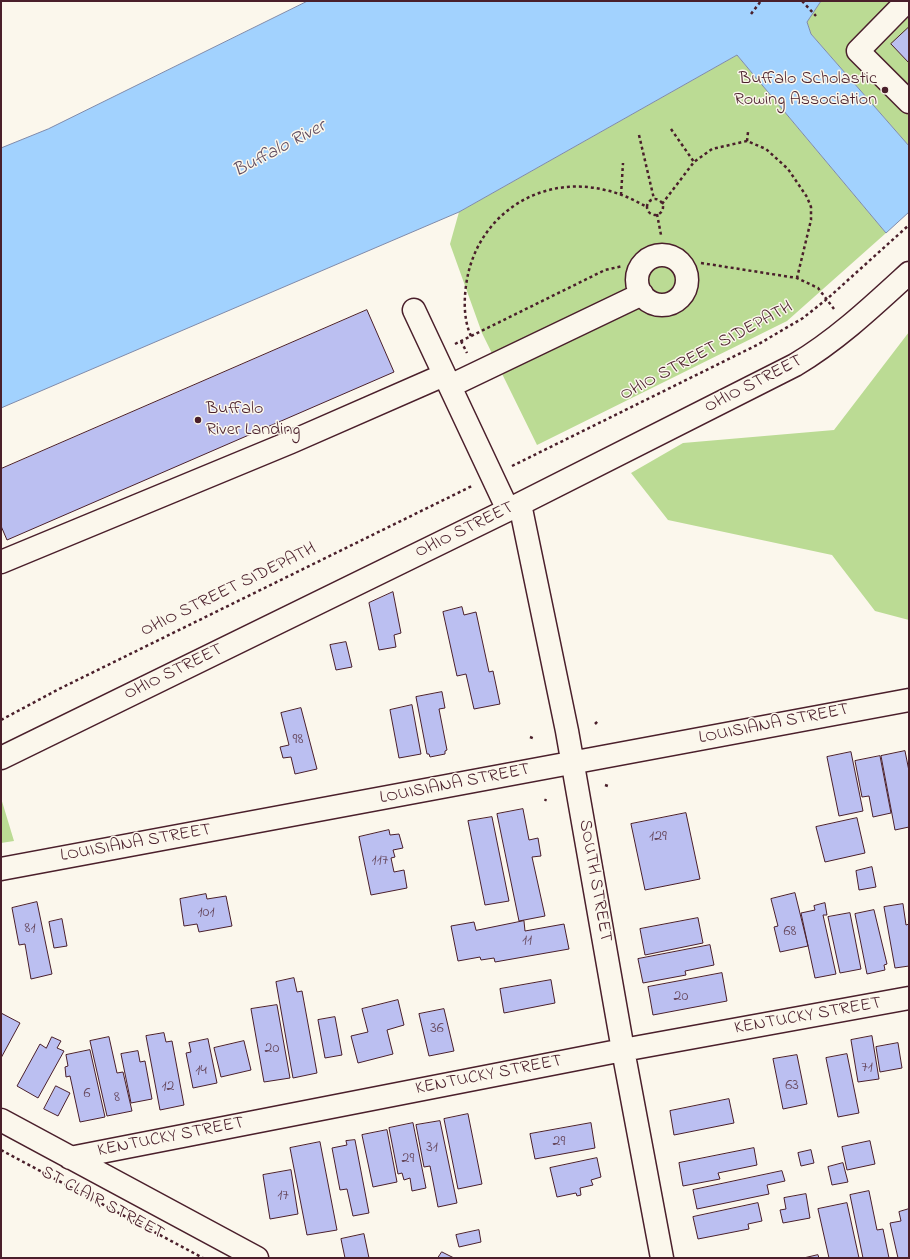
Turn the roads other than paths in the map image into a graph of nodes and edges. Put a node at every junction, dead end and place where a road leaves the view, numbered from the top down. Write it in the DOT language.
graph roads {
  1 [pos="907,1"];
  2 [pos="909,102"];
  3 [pos="909,273"];
  4 [pos="642,294"];
  5 [pos="414,310"];
  6 [pos="447,381"];
  7 [pos="514,507"];
  8 [pos="1,562"];
  9 [pos="909,700"];
  10 [pos="1,758"];
  11 [pos="573,763"];
  12 [pos="1,869"];
  13 [pos="909,998"];
  14 [pos="623,1050"];
  15 [pos="1,1120"];
  16 [pos="70,1158"];
  17 [pos="258,1258"];
  18 [pos="662,1258"];
  1 -- 2 [label="street"];
  3 -- 7 [label="street, OHIO STREET"];
  4 -- 6 [label="street"];
  5 -- 6 [label="street, SOUTH STREET"];
  6 -- 7 [label="street, SOUTH STREET"];
  6 -- 8 [label="street"];
  7 -- 10 [label="street, OHIO STREET"];
  7 -- 11 [label="street, SOUTH STREET"];
  9 -- 11 [label="street, LOUISIANA STREET"];
  11 -- 12 [label="street, LOUISIANA STREET"];
  11 -- 14 [label="street, SOUTH STREET"];
  13 -- 14 [label="street, KENTUCKY STREET"];
  14 -- 16 [label="street, KENTUCKY STREET"];
  14 -- 18 [label="street, SOUTH STREET"];
  15 -- 16 [label="street, ST CLAIR STREET"];
  16 -- 17 [label="street, ST CLAIR STREET"];
}
